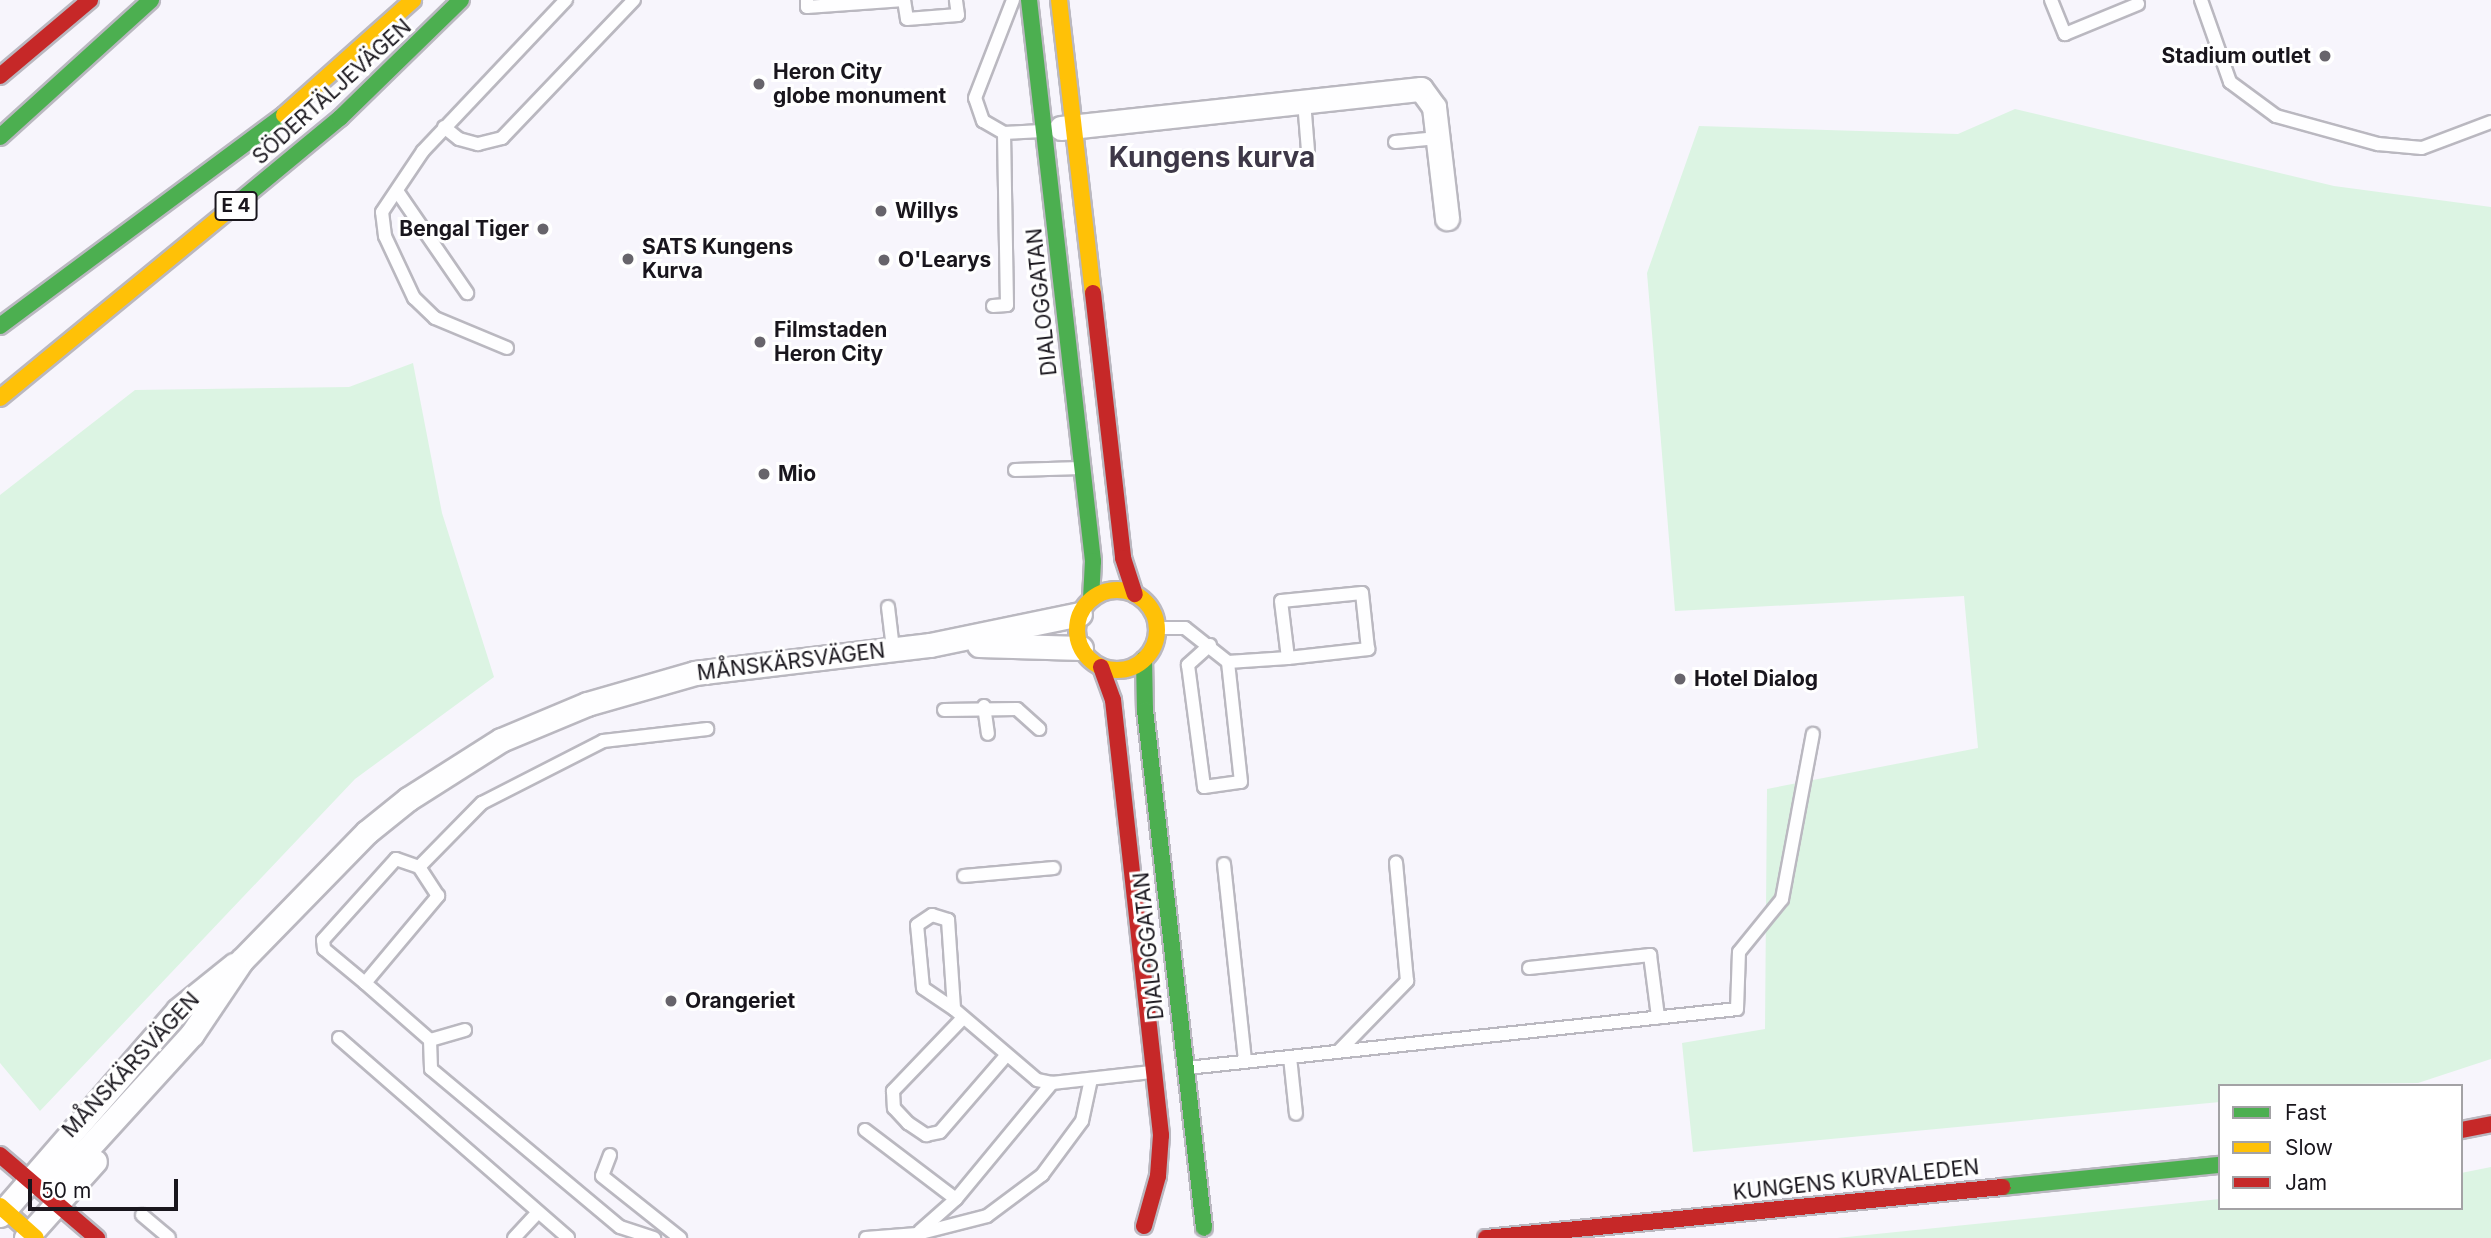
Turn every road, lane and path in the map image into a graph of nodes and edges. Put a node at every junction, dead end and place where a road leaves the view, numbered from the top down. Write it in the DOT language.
graph roads {
  1 [pos="90,0"];
  2 [pos="151,0"];
  3 [pos="412,0"];
  4 [pos="461,0"];
  5 [pos="566,0"];
  6 [pos="634,0"];
  7 [pos="807,0"];
  8 [pos="904,0"];
  9 [pos="956,0"];
  10 [pos="1013,0"];
  11 [pos="1029,0"];
  12 [pos="1059,0"];
  13 [pos="2051,0"];
  14 [pos="2201,0"];
  15 [pos="856,2"];
  16 [pos="2138,4"];
  17 [pos="0,76"];
  18 [pos="1304,102"];
  19 [pos="2491,122"];
  20 [pos="444,127"];
  21 [pos="1074,127"];
  22 [pos="1044,131"];
  23 [pos="1004,133"];
  24 [pos="0,137"];
  25 [pos="1438,138"];
  26 [pos="1395,142"];
  27 [pos="1308,151"];
  28 [pos="397,191"];
  29 [pos="1447,218"];
  30 [pos="467,293"];
  31 [pos="993,306"];
  32 [pos="5,322"];
  33 [pos="507,348"];
  34 [pos="0,398"];
  35 [pos="1082,468"];
  36 [pos="1015,470"];
  37 [pos="1135,594"];
  38 [pos="1085,606"];
  39 [pos="888,607"];
  40 [pos="1157,628"];
  41 [pos="930,645"];
  42 [pos="1210,645"];
  43 [pos="893,649"];
  44 [pos="1081,649"];
  45 [pos="1288,657"];
  46 [pos="1144,659"];
  47 [pos="1228,662"];
  48 [pos="1101,667"];
  49 [pos="984,706"];
  50 [pos="944,710"];
  51 [pos="707,729"];
  52 [pos="1038,729"];
  53 [pos="988,734"];
  54 [pos="1813,734"];
  55 [pos="1396,863"];
  56 [pos="1224,864"];
  57 [pos="419,867"];
  58 [pos="1054,868"];
  59 [pos="964,876"];
  60 [pos="242,960"];
  61 [pos="1529,968"];
  62 [pos="365,983"];
  63 [pos="958,1014"];
  64 [pos="1658,1017"];
  65 [pos="465,1030"];
  66 [pos="340,1038"];
  67 [pos="430,1040"];
  68 [pos="1339,1051"];
  69 [pos="1004,1056"];
  70 [pos="1290,1057"];
  71 [pos="1245,1061"];
  72 [pos="1184,1068"];
  73 [pos="1154,1071"];
  74 [pos="1091,1079"];
  75 [pos="1052,1083"];
  76 [pos="1296,1114"];
  77 [pos="2491,1124"];
  78 [pos="865,1130"];
  79 [pos="2463,1130"];
  80 [pos="0,1155"];
  81 [pos="610,1155"];
  82 [pos="2218,1165"];
  83 [pos="27,1179"];
  84 [pos="956,1199"];
  85 [pos="57,1205"];
  86 [pos="1,1211"];
  87 [pos="538,1212"];
  88 [pos="142,1215"];
  89 [pos="1144,1226"];
  90 [pos="1209,1233"];
  91 [pos="917,1234"];
  92 [pos="31,1236"];
  93 [pos="97,1238"];
  94 [pos="169,1238"];
  95 [pos="514,1238"];
  96 [pos="568,1238"];
  97 [pos="654,1238"];
  98 [pos="680,1238"];
  99 [pos="866,1238"];
  100 [pos="1131,1238"];
  101 [pos="1486,1238"];
  102 [pos="1496,1238"];
  1 -- 17 [label="main road"];
  2 -- 24 [label="main road"];
  3 -- 32 [label="main road"];
  4 -- 34 [label="main road, SÖDERTÄLJEVÄGEN / E 4"];
  5 -- 20 [label="lane"];
  6 -- 20 [label="lane"];
  7 -- 15 [label="lane"];
  8 -- 9 [label="lane"];
  8 -- 15 [label="lane"];
  10 -- 23 [label="lane"];
  11 -- 22 [label="main road, DIALOGGATAN"];
  12 -- 21 [label="main road"];
  13 -- 16 [label="lane"];
  14 -- 19 [label="lane"];
  18 -- 21 [label="street"];
  18 -- 25 [label="street"];
  18 -- 27 [label="lane"];
  20 -- 28 [label="lane"];
  21 -- 22 [label="street"];
  21 -- 37 [label="main road"];
  22 -- 23 [label="lane"];
  22 -- 35 [label="main road, DIALOGGATAN"];
  23 -- 31 [label="lane"];
  25 -- 26 [label="lane"];
  25 -- 29 [label="street"];
  28 -- 30 [label="lane"];
  28 -- 33 [label="lane"];
  35 -- 36 [label="lane"];
  35 -- 38 [label="main road, DIALOGGATAN"];
  37 -- 38 [label="main road"];
  37 -- 40 [label="main road"];
  38 -- 41 [label="street, MÅNSKÄRSVÄGEN"];
  38 -- 44 [label="main road"];
  39 -- 43 [label="lane"];
  40 -- 42 [label="lane"];
  40 -- 46 [label="main road"];
  41 -- 43 [label="street, MÅNSKÄRSVÄGEN"];
  41 -- 44 [label="street, MÅNSKÄRSVÄGEN"];
  42 -- 47 [label="lane"];
  42 -- 47 [label="lane"];
  43 -- 60 [label="street, MÅNSKÄRSVÄGEN"];
  44 -- 48 [label="main road"];
  45 -- 45 [label="lane"];
  45 -- 47 [label="lane"];
  46 -- 48 [label="main road"];
  46 -- 72 [label="main road, DIALOGGATAN"];
  48 -- 73 [label="main road, DIALOGGATAN"];
  49 -- 50 [label="lane"];
  49 -- 52 [label="lane"];
  49 -- 53 [label="lane"];
  51 -- 57 [label="lane"];
  54 -- 64 [label="lane"];
  55 -- 68 [label="lane"];
  56 -- 71 [label="lane"];
  57 -- 62 [label="lane"];
  57 -- 62 [label="lane"];
  58 -- 59 [label="lane"];
  60 -- 83 [label="street, MÅNSKÄRSVÄGEN"];
  60 -- 85 [label="street, MÅNSKÄRSVÄGEN"];
  61 -- 64 [label="lane"];
  62 -- 67 [label="lane"];
  63 -- 63 [label="lane"];
  63 -- 69 [label="lane"];
  63 -- 69 [label="lane"];
  64 -- 68 [label="lane"];
  65 -- 67 [label="lane"];
  66 -- 87 [label="lane"];
  67 -- 97 [label="lane"];
  68 -- 70 [label="lane"];
  69 -- 75 [label="lane"];
  70 -- 71 [label="lane"];
  70 -- 76 [label="lane"];
  71 -- 72 [label="lane"];
  72 -- 73 [label="lane"];
  72 -- 90 [label="main road, DIALOGGATAN"];
  73 -- 74 [label="lane"];
  73 -- 89 [label="main road, DIALOGGATAN"];
  74 -- 75 [label="lane"];
  74 -- 91 [label="lane"];
  75 -- 84 [label="lane"];
  77 -- 79 [label="main road"];
  78 -- 84 [label="lane"];
  80 -- 83 [label="main road"];
  81 -- 98 [label="lane"];
  82 -- 102 [label="main road, KUNGENS KURVALEDEN"];
  83 -- 85 [label="main road"];
  83 -- 86 [label="street, MÅNSKÄRSVÄGEN"];
  84 -- 91 [label="lane"];
  85 -- 92 [label="street, MÅNSKÄRSVÄGEN"];
  85 -- 93 [label="main road"];
  86 -- 92 [label="main road"];
  87 -- 95 [label="lane"];
  87 -- 96 [label="lane"];
  88 -- 94 [label="lane"];
  89 -- 90 [label="main road"];
  89 -- 100 [label="main road"];
  91 -- 99 [label="lane"];
  101 -- 102 [label="main road, KUNGENS KURVALEDEN"];
}
